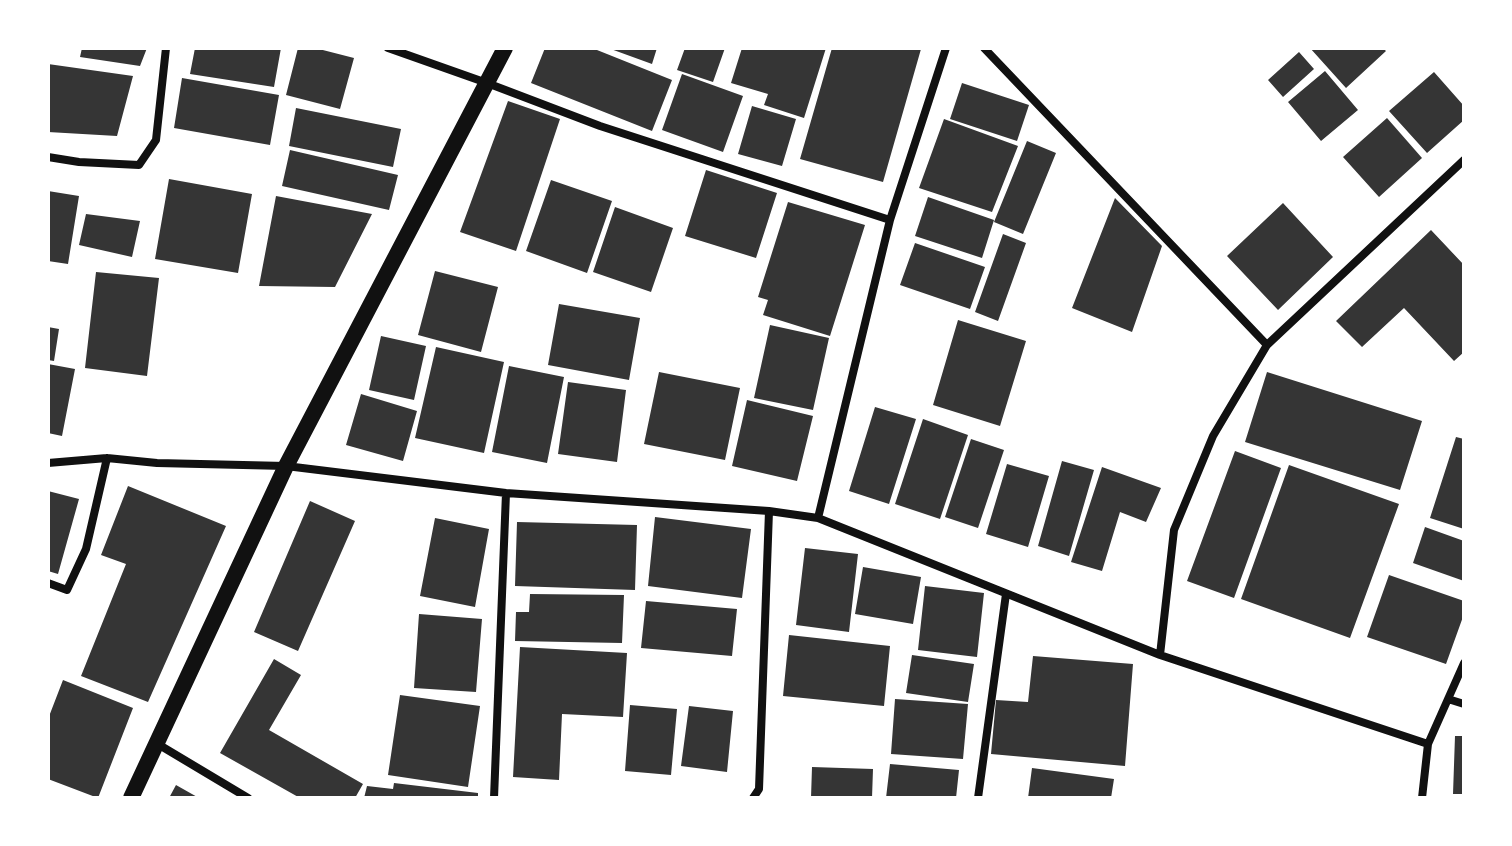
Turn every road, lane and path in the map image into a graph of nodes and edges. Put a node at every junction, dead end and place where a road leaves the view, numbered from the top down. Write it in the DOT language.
graph roads {
  1 [pos="166,48"];
  2 [pos="388,48"];
  3 [pos="505,48"];
  4 [pos="946,48"];
  5 [pos="984,48"];
  6 [pos="487,83"];
  7 [pos="48,157"];
  8 [pos="1464,160"];
  9 [pos="890,220"];
  10 [pos="1267,345"];
  11 [pos="107,458"];
  12 [pos="48,463"];
  13 [pos="286,466"];
  14 [pos="506,493"];
  15 [pos="769,511"];
  16 [pos="818,518"];
  17 [pos="48,583"];
  18 [pos="1006,594"];
  19 [pos="1160,655"];
  20 [pos="1464,663"];
  21 [pos="1448,699"];
  22 [pos="1464,704"];
  23 [pos="155,742"];
  24 [pos="1428,744"];
  25 [pos="131,798"];
  26 [pos="248,798"];
  27 [pos="494,798"];
  28 [pos="753,798"];
  29 [pos="978,798"];
  30 [pos="1422,798"];
  1 -- 7 [label="street"];
  2 -- 6 [label="street"];
  3 -- 6 [label="main road"];
  4 -- 9 [label="street"];
  5 -- 10 [label="street"];
  6 -- 9 [label="street"];
  6 -- 13 [label="main road"];
  8 -- 10 [label="street"];
  9 -- 16 [label="street"];
  10 -- 19 [label="street"];
  11 -- 12 [label="street"];
  11 -- 13 [label="street"];
  11 -- 17 [label="street"];
  13 -- 14 [label="street"];
  13 -- 23 [label="main road"];
  14 -- 15 [label="street"];
  14 -- 27 [label="street"];
  15 -- 16 [label="street"];
  15 -- 28 [label="street"];
  16 -- 18 [label="street"];
  18 -- 19 [label="street"];
  18 -- 29 [label="street"];
  19 -- 24 [label="street"];
  20 -- 21 [label="street"];
  21 -- 22 [label="street"];
  21 -- 24 [label="street"];
  23 -- 25 [label="main road"];
  23 -- 26 [label="street"];
  24 -- 30 [label="street"];
}
